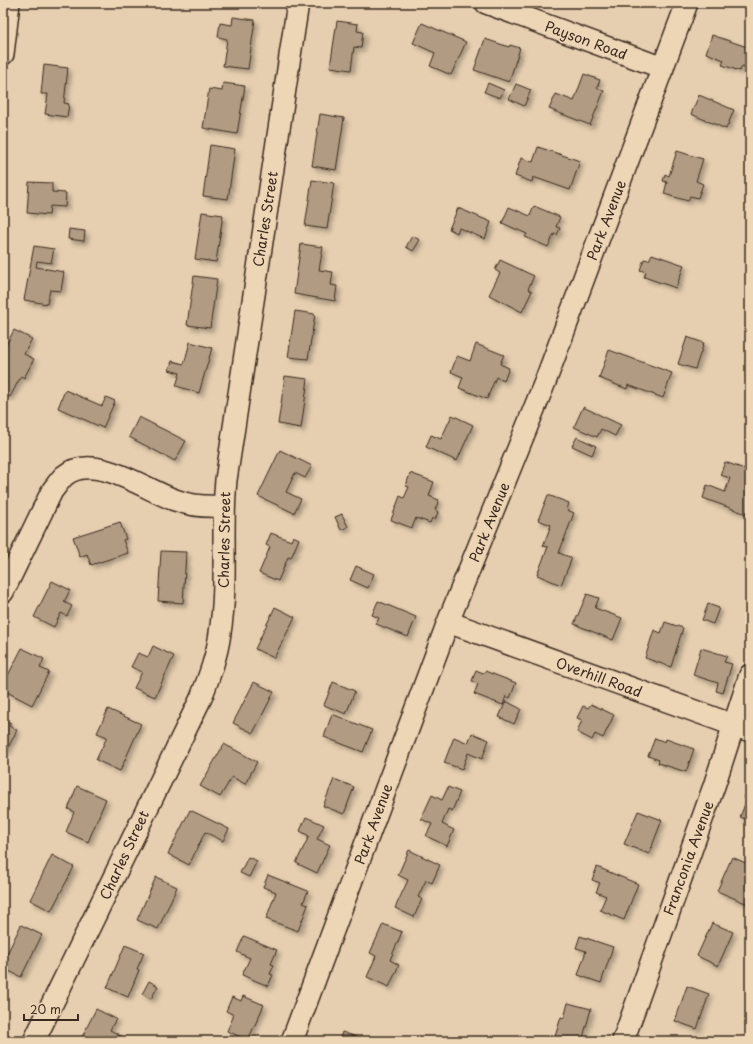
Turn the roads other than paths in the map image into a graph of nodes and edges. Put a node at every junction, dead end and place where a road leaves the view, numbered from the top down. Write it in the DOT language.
graph roads {
  1 [pos="9,3"];
  2 [pos="298,3"];
  3 [pos="486,3"];
  4 [pos="688,3"];
  5 [pos="3,54"];
  6 [pos="663,68"];
  7 [pos="223,506"];
  8 [pos="3,592"];
  9 [pos="448,622"];
  10 [pos="750,675"];
  11 [pos="742,728"];
  12 [pos="34,1041"];
  13 [pos="292,1041"];
  14 [pos="623,1041"];
  1 -- 5 [label="street"];
  2 -- 7 [label="street, Charles Street"];
  3 -- 6 [label="street, Payson Road"];
  4 -- 6 [label="street, Park Avenue"];
  6 -- 9 [label="street, Park Avenue"];
  7 -- 8 [label="street"];
  7 -- 12 [label="street, Charles Street"];
  9 -- 11 [label="street, Overhill Road"];
  9 -- 13 [label="street, Park Avenue"];
  10 -- 11 [label="street, Franconia Avenue"];
  11 -- 14 [label="street, Franconia Avenue"];
}
